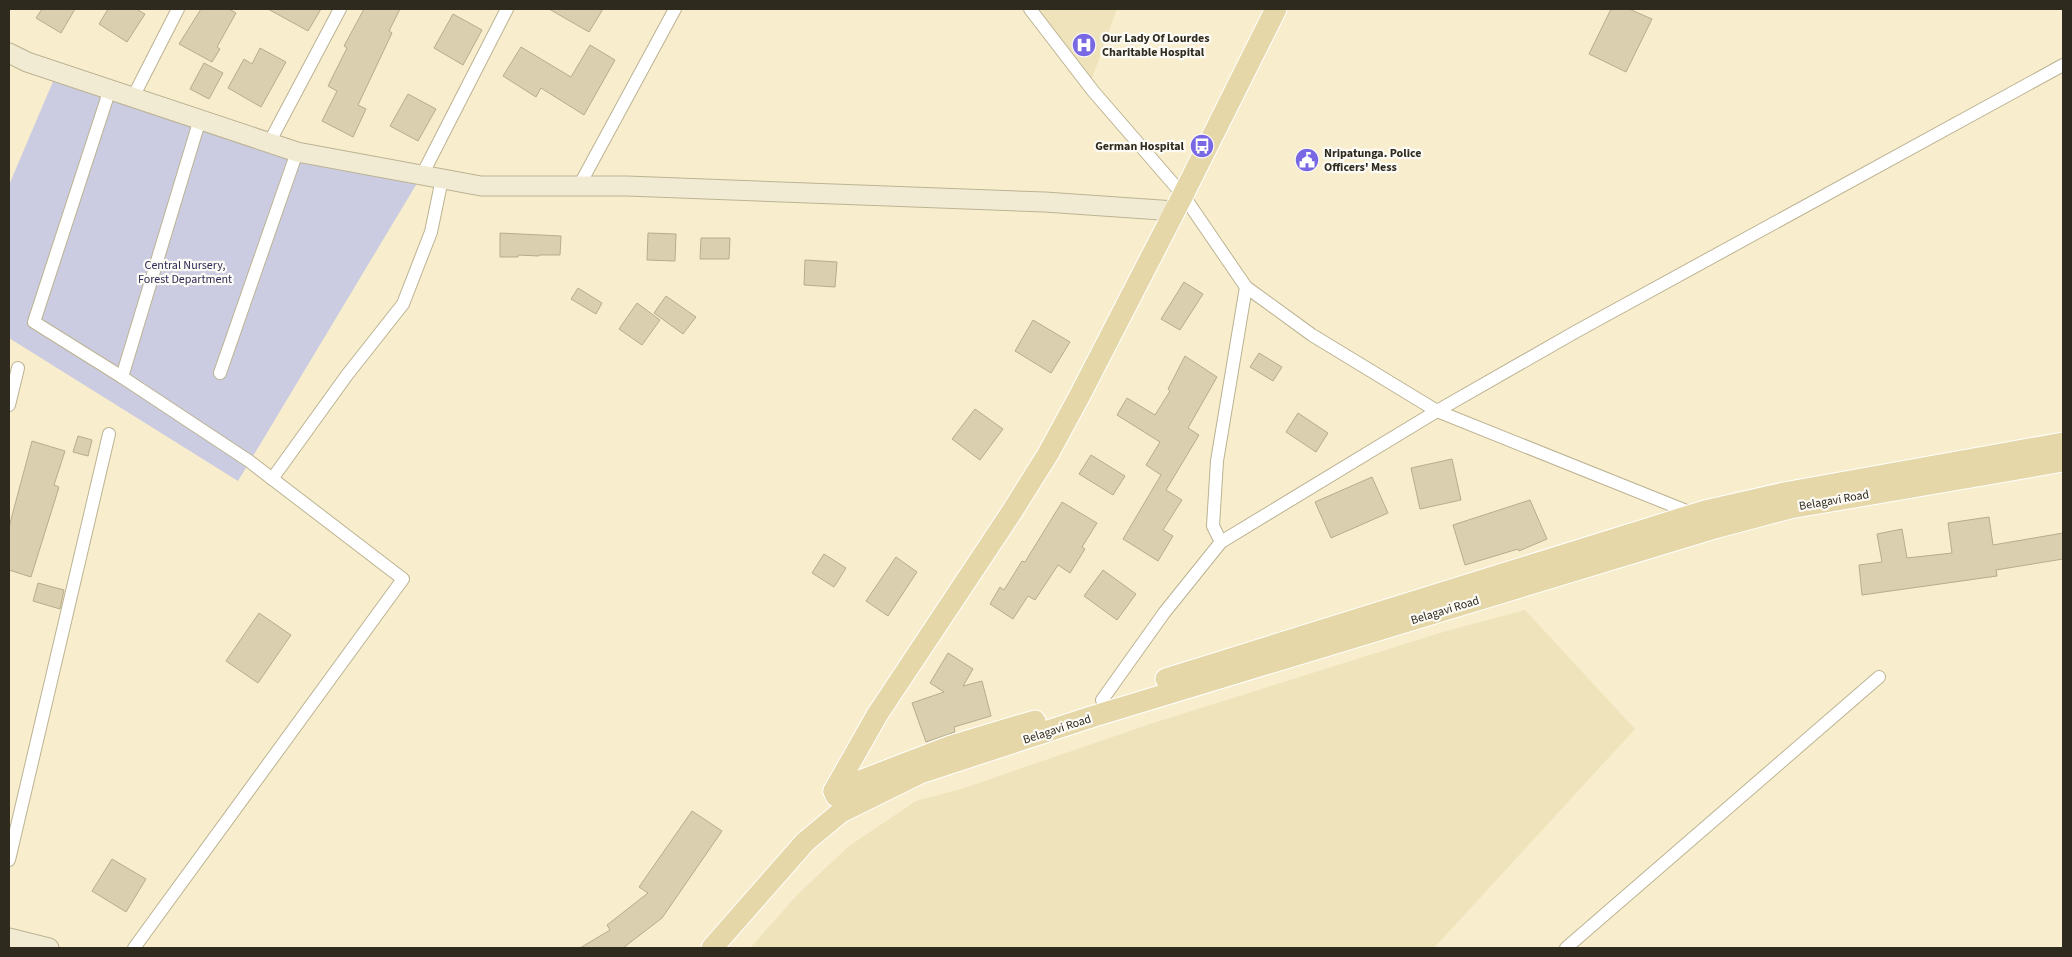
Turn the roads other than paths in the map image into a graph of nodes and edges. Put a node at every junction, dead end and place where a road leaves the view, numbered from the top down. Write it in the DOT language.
graph roads {
  1 [pos="178,9"];
  2 [pos="340,9"];
  3 [pos="507,9"];
  4 [pos="675,9"];
  5 [pos="1030,9"];
  6 [pos="1276,9"];
  7 [pos="9,53"];
  8 [pos="2063,65"];
  9 [pos="110,89"];
  10 [pos="134,97"];
  11 [pos="200,119"];
  12 [pos="270,143"];
  13 [pos="297,152"];
  14 [pos="422,175"];
  15 [pos="442,179"];
  16 [pos="579,186"];
  17 [pos="1179,203"];
  18 [pos="1246,287"];
  19 [pos="18,368"];
  20 [pos="220,374"];
  21 [pos="122,377"];
  22 [pos="9,405"];
  23 [pos="1437,411"];
  24 [pos="109,434"];
  25 [pos="2063,443"];
  26 [pos="2063,461"];
  27 [pos="272,479"];
  28 [pos="1695,514"];
  29 [pos="1221,542"];
  30 [pos="1879,677"];
  31 [pos="1102,700"];
  32 [pos="834,791"];
  33 [pos="841,812"];
  34 [pos="9,860"];
  35 [pos="9,938"];
  36 [pos="49,948"];
  37 [pos="134,948"];
  38 [pos="712,948"];
  39 [pos="1566,948"];
  1 -- 10 [label="street"];
  2 -- 12 [label="street"];
  3 -- 14 [label="street"];
  4 -- 16 [label="street"];
  5 -- 17 [label="street"];
  6 -- 17 [label="main road"];
  7 -- 9 [label="street"];
  8 -- 23 [label="street"];
  9 -- 10 [label="street"];
  9 -- 21 [label="street"];
  10 -- 11 [label="street"];
  11 -- 12 [label="street"];
  11 -- 21 [label="street"];
  12 -- 13 [label="street"];
  13 -- 14 [label="street"];
  13 -- 20 [label="street"];
  14 -- 15 [label="street"];
  15 -- 16 [label="street"];
  15 -- 27 [label="street"];
  16 -- 17 [label="street"];
  17 -- 18 [label="street"];
  17 -- 32 [label="main road"];
  18 -- 23 [label="street"];
  18 -- 29 [label="street"];
  19 -- 22 [label="street"];
  21 -- 27 [label="street"];
  23 -- 28 [label="street"];
  23 -- 29 [label="street"];
  24 -- 34 [label="street"];
  25 -- 28 [label="main road"];
  26 -- 33 [label="main road, Belagavi Road"];
  27 -- 37 [label="street"];
  28 -- 31 [label="main road"];
  29 -- 31 [label="street"];
  30 -- 39 [label="street"];
  31 -- 32 [label="main road"];
  32 -- 33 [label="main road"];
  33 -- 38 [label="main road, Belagavi Road"];
  35 -- 36 [label="street"];
}
